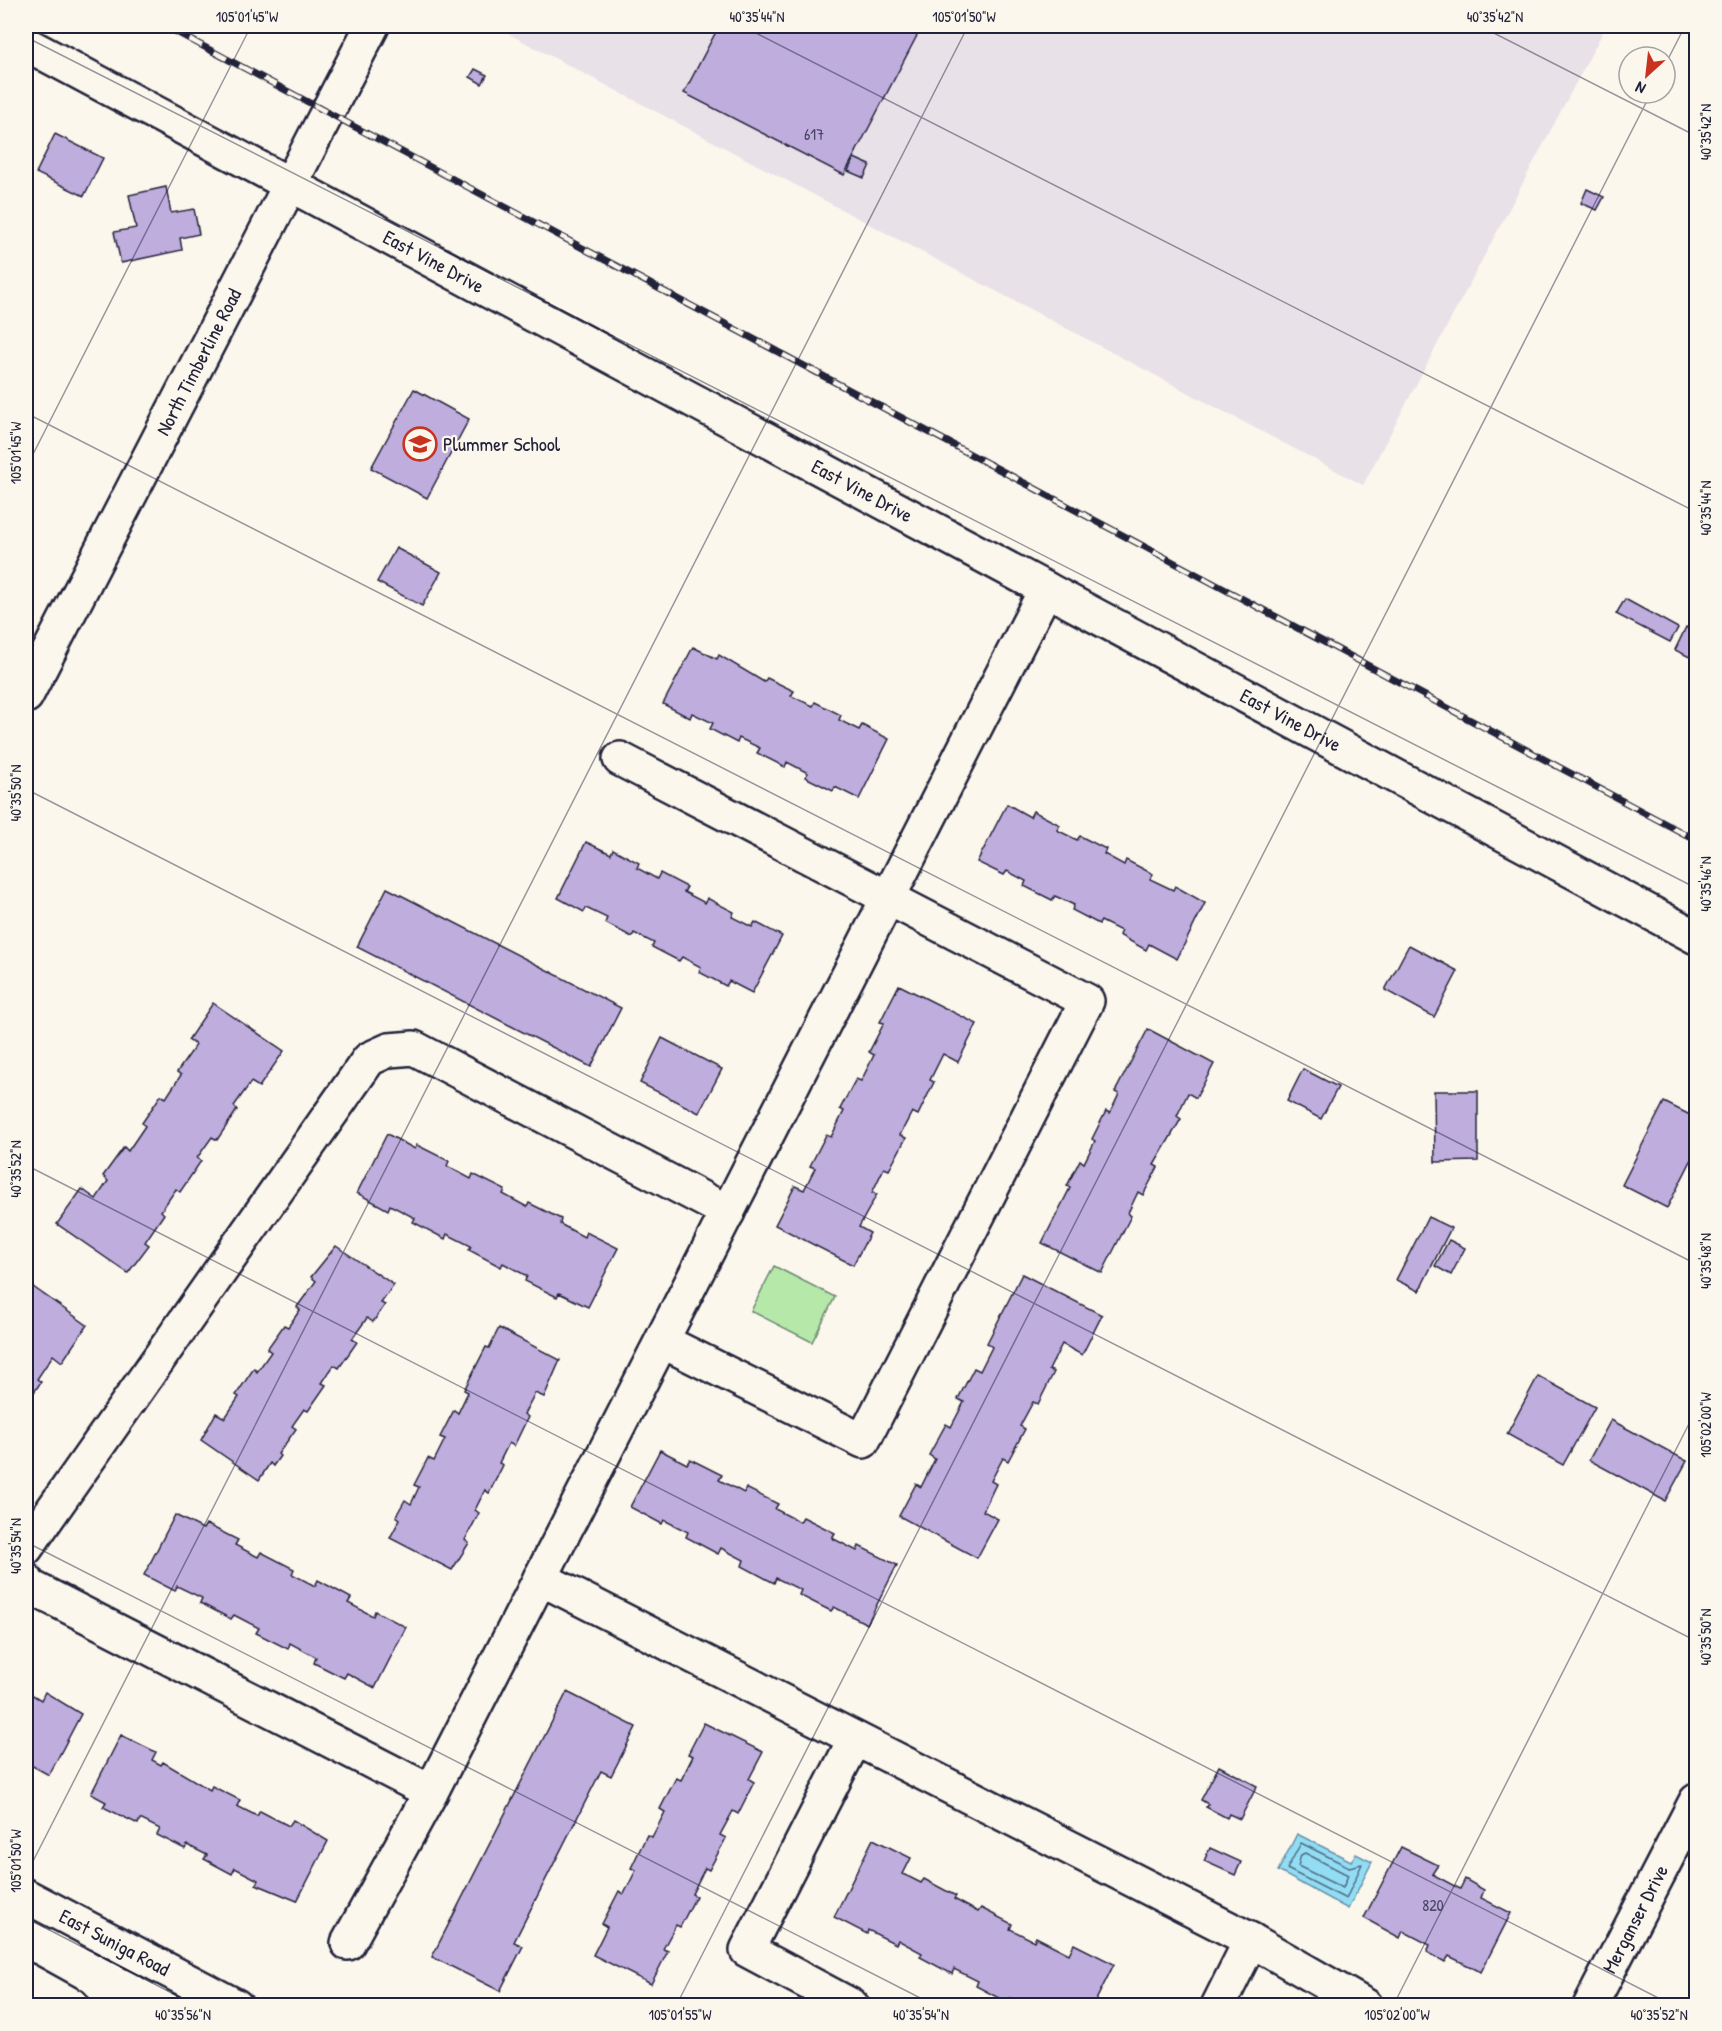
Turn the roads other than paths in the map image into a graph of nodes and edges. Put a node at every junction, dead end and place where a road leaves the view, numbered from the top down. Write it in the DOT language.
graph roads {
  1 [pos="372,26"];
  2 [pos="26,44"];
  3 [pos="289,184"];
  4 [pos="1046,589"];
  5 [pos="26,696"];
  6 [pos="620,759"];
  7 [pos="888,899"];
  8 [pos="1696,937"];
  9 [pos="728,1212"];
  10 [pos="662,1341"];
  11 [pos="26,1548"];
  12 [pos="540,1578"];
  13 [pos="26,1580"];
  14 [pos="855,1738"];
  15 [pos="431,1792"];
  16 [pos="1696,1801"];
  17 [pos="26,1896"];
  18 [pos="1251,1940"];
  19 [pos="348,1943"];
  20 [pos="26,1980"];
  21 [pos="73,2006"];
  22 [pos="236,2006"];
  23 [pos="852,2006"];
  24 [pos="1218,2006"];
  25 [pos="1366,2006"];
  26 [pos="1590,2006"];
  1 -- 3 [label="main road, North Timberline Road"];
  2 -- 3 [label="main road, East Vine Drive"];
  3 -- 4 [label="main road, East Vine Drive"];
  3 -- 5 [label="main road, North Timberline Road"];
  4 -- 7 [label="main road"];
  4 -- 8 [label="main road, East Vine Drive"];
  6 -- 7 [label="main road"];
  7 -- 9 [label="main road"];
  7 -- 10 [label="main road"];
  9 -- 10 [label="main road"];
  9 -- 11 [label="main road"];
  10 -- 12 [label="main road"];
  12 -- 14 [label="main road"];
  12 -- 15 [label="main road"];
  13 -- 15 [label="main road"];
  14 -- 18 [label="main road"];
  14 -- 23 [label="main road"];
  15 -- 19 [label="main road"];
  16 -- 26 [label="main road, Merganser Drive"];
  17 -- 22 [label="main road, East Suniga Road"];
  18 -- 24 [label="main road"];
  18 -- 25 [label="main road"];
  20 -- 21 [label="main road"];
}
